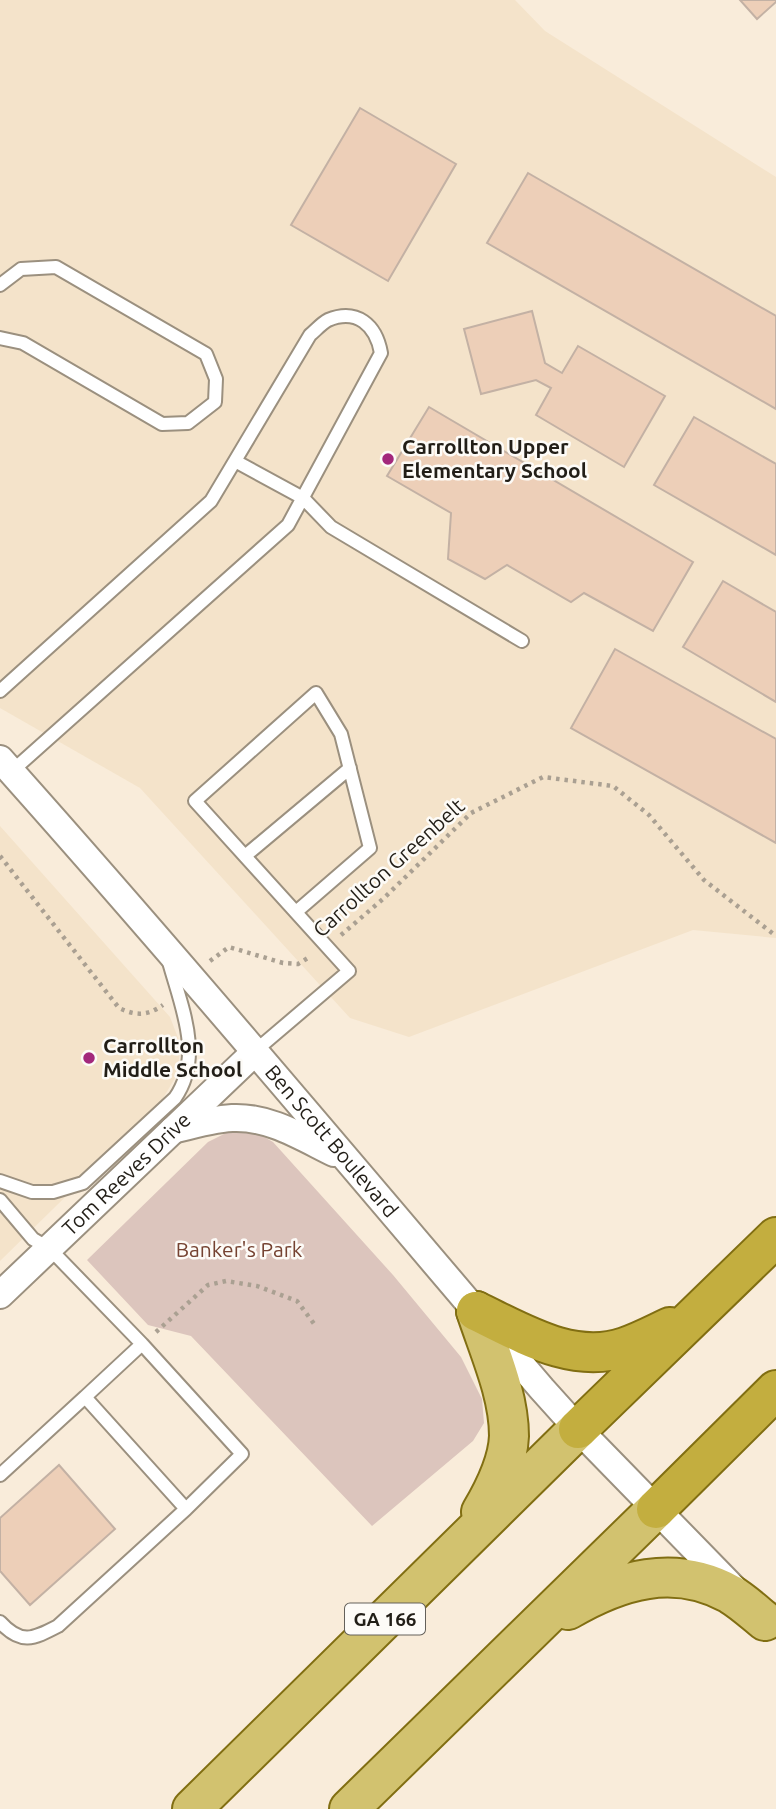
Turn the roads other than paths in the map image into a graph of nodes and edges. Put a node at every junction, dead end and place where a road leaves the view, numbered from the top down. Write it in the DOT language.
graph roads {
  1 [pos="0,285"];
  2 [pos="0,338"];
  3 [pos="235,461"];
  4 [pos="303,498"];
  5 [pos="522,641"];
  6 [pos="0,691"];
  7 [pos="6,765"];
  8 [pos="350,768"];
  9 [pos="245,856"];
  10 [pos="296,912"];
  11 [pos="164,944"];
  12 [pos="254,1053"];
  13 [pos="173,1130"];
  14 [pos="344,1158"];
  15 [pos="0,1181"];
  16 [pos="0,1200"];
  17 [pos="776,1237"];
  18 [pos="50,1249"];
  19 [pos="0,1295"];
  20 [pos="476,1311"];
  21 [pos="697,1315"];
  22 [pos="142,1345"];
  23 [pos="776,1390"];
  24 [pos="85,1397"];
  25 [pos="578,1429"];
  26 [pos="0,1475"];
  27 [pos="186,1509"];
  28 [pos="656,1510"];
  29 [pos="451,1554"];
  30 [pos="0,1622"];
  31 [pos="771,1627"];
  32 [pos="484,1676"];
  33 [pos="192,1809"];
  34 [pos="349,1809"];
  1 -- 2 [label="lane"];
  3 -- 4 [label="lane"];
  3 -- 4 [label="lane"];
  3 -- 6 [label="lane"];
  4 -- 5 [label="lane"];
  4 -- 7 [label="lane"];
  7 -- 11 [label="street, Ben Scott Boulevard"];
  8 -- 9 [label="lane"];
  8 -- 9 [label="lane"];
  8 -- 10 [label="lane"];
  9 -- 10 [label="lane"];
  10 -- 12 [label="lane"];
  11 -- 12 [label="street, Ben Scott Boulevard"];
  11 -- 15 [label="lane"];
  12 -- 13 [label="street, Tom Reeves Drive"];
  12 -- 14 [label="street, Ben Scott Boulevard"];
  13 -- 14 [label="street"];
  13 -- 18 [label="street, Tom Reeves Drive"];
  14 -- 20 [label="street, Ben Scott Boulevard"];
  16 -- 18 [label="lane"];
  17 -- 21 [label="highway, GA 166"];
  18 -- 19 [label="street, Tom Reeves Drive"];
  18 -- 22 [label="lane"];
  20 -- 21 [label="highway"];
  20 -- 25 [label="street, Ben Scott Boulevard"];
  20 -- 29 [label="main road"];
  21 -- 25 [label="highway, GA 166"];
  22 -- 24 [label="lane"];
  22 -- 27 [label="lane"];
  23 -- 28 [label="highway"];
  24 -- 26 [label="lane"];
  24 -- 27 [label="lane"];
  25 -- 28 [label="street, Ben Scott Boulevard"];
  25 -- 29 [label="main road, GA 166"];
  27 -- 30 [label="lane"];
  28 -- 31 [label="street, Ben Scott Boulevard"];
  28 -- 32 [label="main road"];
  29 -- 33 [label="main road, GA 166"];
  31 -- 32 [label="main road"];
  32 -- 34 [label="main road"];
}
